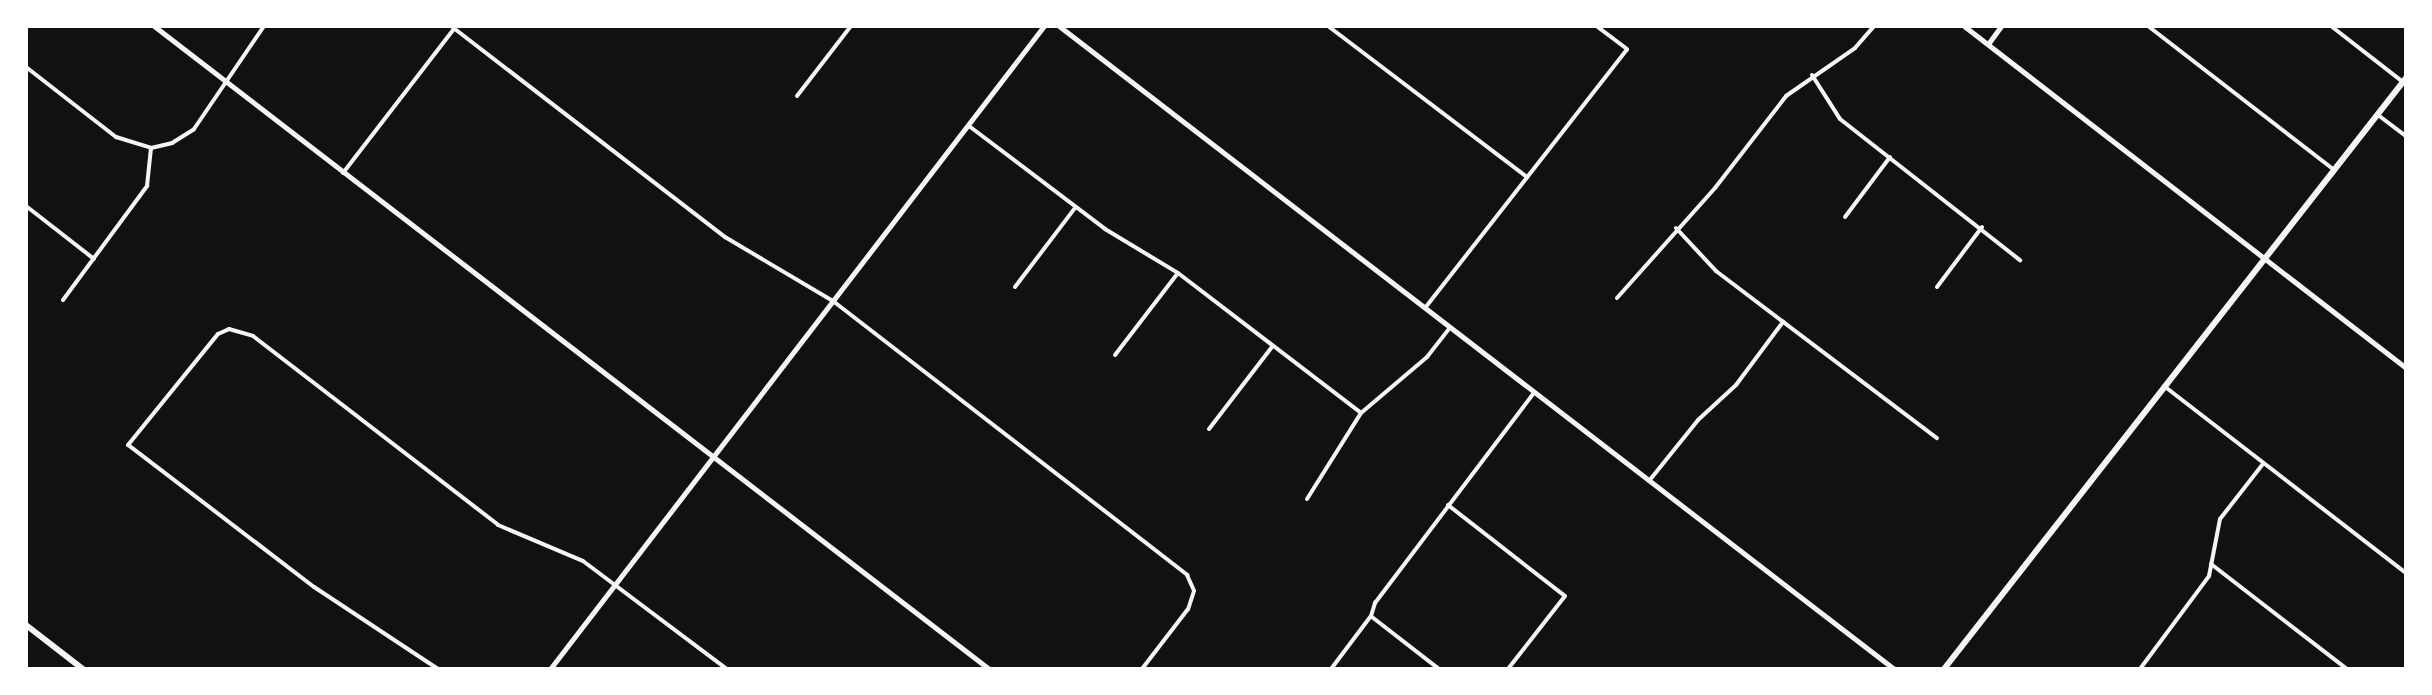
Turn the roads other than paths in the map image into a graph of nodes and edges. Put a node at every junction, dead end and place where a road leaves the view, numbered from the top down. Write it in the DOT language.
graph roads {
  1 [pos="154,26"];
  2 [pos="264,26"];
  3 [pos="851,26"];
  4 [pos="1044,26"];
  5 [pos="1059,26"];
  6 [pos="1328,26"];
  7 [pos="1597,26"];
  8 [pos="1874,26"];
  9 [pos="1964,26"];
  10 [pos="2001,26"];
  11 [pos="2148,26"];
  12 [pos="2331,26"];
  13 [pos="452,27"];
  14 [pos="1988,44"];
  15 [pos="26,67"];
  16 [pos="1812,75"];
  17 [pos="223,80"];
  18 [pos="2404,80"];
  19 [pos="797,96"];
  20 [pos="2378,115"];
  21 [pos="969,126"];
  22 [pos="2406,136"];
  23 [pos="151,148"];
  24 [pos="1890,157"];
  25 [pos="2334,170"];
  26 [pos="343,173"];
  27 [pos="1527,177"];
  28 [pos="26,206"];
  29 [pos="1075,208"];
  30 [pos="1845,217"];
  31 [pos="1982,227"];
  32 [pos="1676,228"];
  33 [pos="2264,258"];
  34 [pos="94,259"];
  35 [pos="2020,260"];
  36 [pos="1178,273"];
  37 [pos="1015,287"];
  38 [pos="1937,287"];
  39 [pos="1617,298"];
  40 [pos="63,300"];
  41 [pos="833,301"];
  42 [pos="1424,309"];
  43 [pos="1783,322"];
  44 [pos="1449,329"];
  45 [pos="1272,347"];
  46 [pos="1115,355"];
  47 [pos="2406,368"];
  48 [pos="2163,385"];
  49 [pos="1533,394"];
  50 [pos="1361,413"];
  51 [pos="1209,429"];
  52 [pos="1937,438"];
  53 [pos="714,457"];
  54 [pos="2263,464"];
  55 [pos="1649,481"];
  56 [pos="1307,499"];
  57 [pos="1448,505"];
  58 [pos="2211,564"];
  59 [pos="2406,573"];
  60 [pos="617,583"];
  61 [pos="1371,616"];
  62 [pos="26,625"];
  63 [pos="83,669"];
  64 [pos="438,669"];
  65 [pos="550,669"];
  66 [pos="727,669"];
  67 [pos="989,669"];
  68 [pos="1142,669"];
  69 [pos="1331,669"];
  70 [pos="1439,669"];
  71 [pos="1508,669"];
  72 [pos="1894,669"];
  73 [pos="1944,669"];
  74 [pos="2140,669"];
  75 [pos="2347,669"];
  1 -- 17 [label="street"];
  2 -- 17 [label="street"];
  3 -- 19 [label="street"];
  4 -- 21 [label="street"];
  5 -- 42 [label="street"];
  6 -- 27 [label="street"];
  7 -- 27 [label="street"];
  8 -- 16 [label="street"];
  9 -- 14 [label="street"];
  10 -- 14 [label="street"];
  11 -- 25 [label="street"];
  12 -- 18 [label="street"];
  13 -- 26 [label="street"];
  13 -- 41 [label="street"];
  14 -- 33 [label="street"];
  15 -- 23 [label="street"];
  16 -- 24 [label="street"];
  16 -- 32 [label="street"];
  17 -- 23 [label="street"];
  17 -- 26 [label="street"];
  18 -- 20 [label="main road"];
  20 -- 22 [label="street"];
  20 -- 25 [label="main road"];
  21 -- 29 [label="street"];
  21 -- 41 [label="street"];
  23 -- 34 [label="street"];
  24 -- 30 [label="street"];
  24 -- 31 [label="street"];
  25 -- 33 [label="main road"];
  26 -- 53 [label="street"];
  27 -- 42 [label="street"];
  28 -- 34 [label="street"];
  29 -- 36 [label="street"];
  29 -- 37 [label="street"];
  31 -- 35 [label="street"];
  31 -- 38 [label="street"];
  32 -- 39 [label="street"];
  32 -- 43 [label="street"];
  33 -- 47 [label="street"];
  33 -- 48 [label="main road"];
  34 -- 40 [label="street"];
  36 -- 45 [label="street"];
  36 -- 46 [label="street"];
  41 -- 53 [label="street"];
  41 -- 68 [label="street"];
  42 -- 44 [label="street"];
  43 -- 52 [label="street"];
  43 -- 55 [label="street"];
  44 -- 49 [label="street"];
  44 -- 50 [label="street"];
  45 -- 50 [label="street"];
  45 -- 51 [label="street"];
  48 -- 54 [label="street"];
  48 -- 73 [label="main road"];
  49 -- 55 [label="street"];
  49 -- 57 [label="street"];
  50 -- 56 [label="street"];
  53 -- 60 [label="street"];
  53 -- 67 [label="street"];
  54 -- 58 [label="street"];
  54 -- 59 [label="street"];
  55 -- 72 [label="street"];
  57 -- 61 [label="street"];
  57 -- 71 [label="street"];
  58 -- 74 [label="street"];
  58 -- 75 [label="street"];
  60 -- 64 [label="street"];
  60 -- 65 [label="street"];
  60 -- 66 [label="street"];
  61 -- 69 [label="street"];
  61 -- 70 [label="street"];
  62 -- 63 [label="main road"];
}
